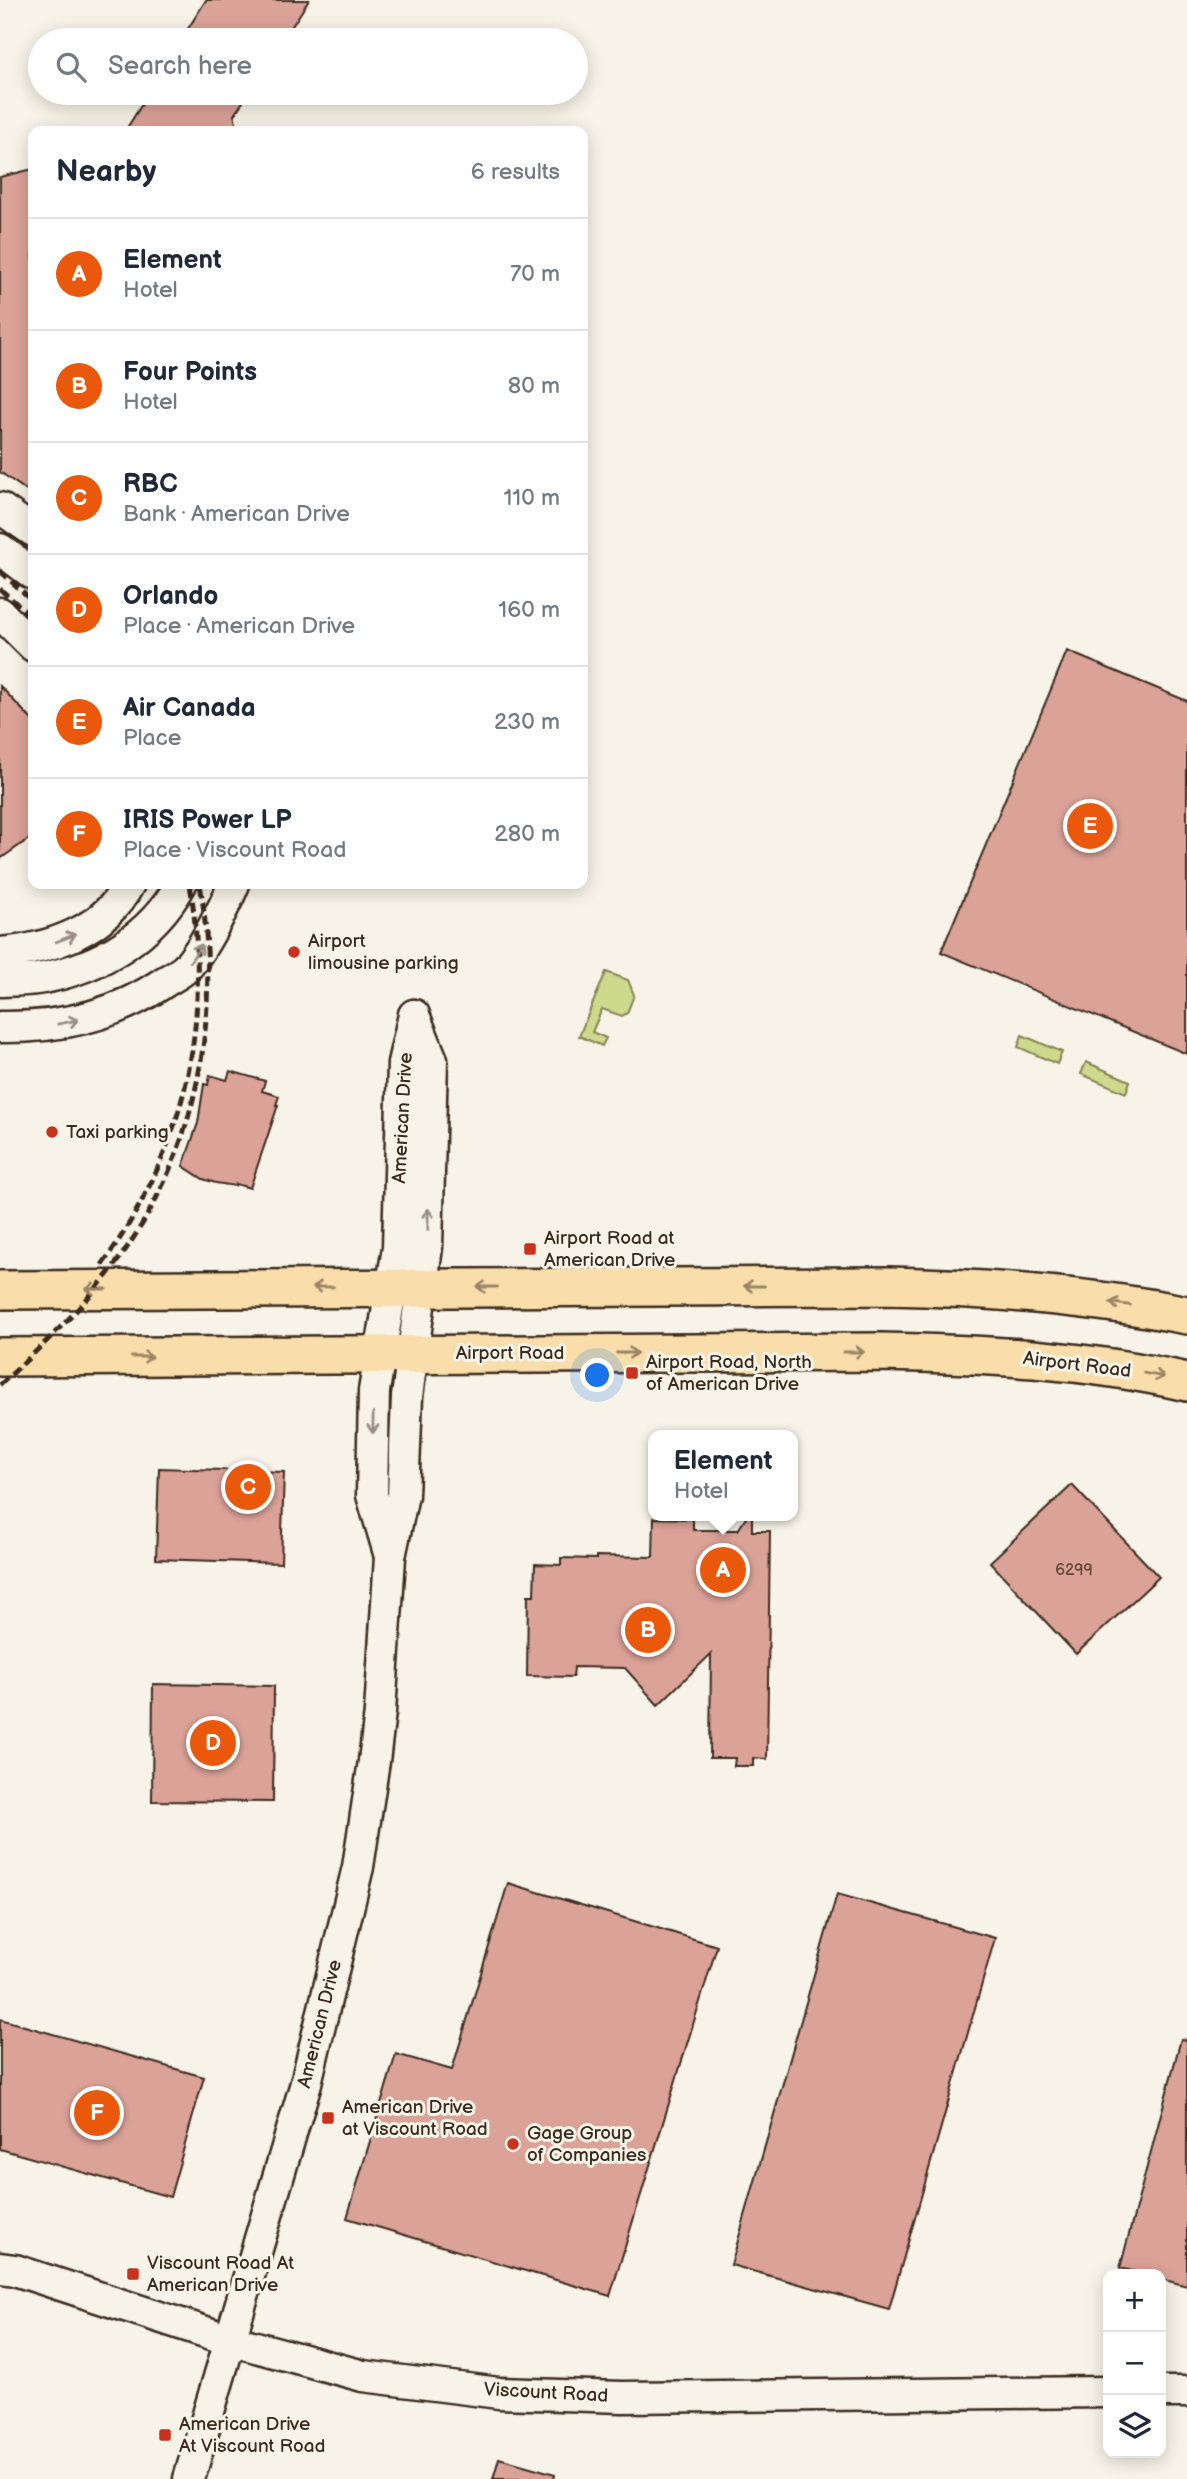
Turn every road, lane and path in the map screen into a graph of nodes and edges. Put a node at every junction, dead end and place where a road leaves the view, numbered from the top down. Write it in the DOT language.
graph roads {
  1 [pos="0,499"];
  2 [pos="0,508"];
  3 [pos="28,519"];
  4 [pos="28,528"];
  5 [pos="0,549"];
  6 [pos="28,570"];
  7 [pos="0,612"];
  8 [pos="28,641"];
  9 [pos="126,889"];
  10 [pos="177,889"];
  11 [pos="232,889"];
  12 [pos="0,953"];
  13 [pos="0,981"];
  14 [pos="0,1027"];
  15 [pos="406,1287"];
  16 [pos="0,1290"];
  17 [pos="1187,1315"];
  18 [pos="396,1355"];
  19 [pos="0,1357"];
  20 [pos="1187,1382"];
  21 [pos="0,2268"];
  22 [pos="230,2340"];
  23 [pos="1103,2392"];
  24 [pos="1166,2392"];
  25 [pos="1187,2392"];
  26 [pos="190,2479"];
  1 -- 3 [label="street"];
  2 -- 4 [label="street"];
  5 -- 6 [label="street"];
  7 -- 8 [label="street"];
  12 -- 9 [label="street, one-way"];
  10 -- 13 [label="street"];
  14 -- 11 [label="street, one-way"];
  15 -- 15 [label="street, American Drive, one-way"];
  15 -- 16 [label="main road, one-way"];
  17 -- 15 [label="main road, one-way"];
  15 -- 18 [label="street, American Drive"];
  19 -- 18 [label="main road, Airport Road, one-way"];
  18 -- 20 [label="main road, Airport Road, one-way"];
  18 -- 22 [label="street, American Drive"];
  21 -- 22 [label="street, Viscount Road"];
  22 -- 23 [label="street, Viscount Road"];
  22 -- 26 [label="street, American Drive"];
  24 -- 25 [label="street"];
}
